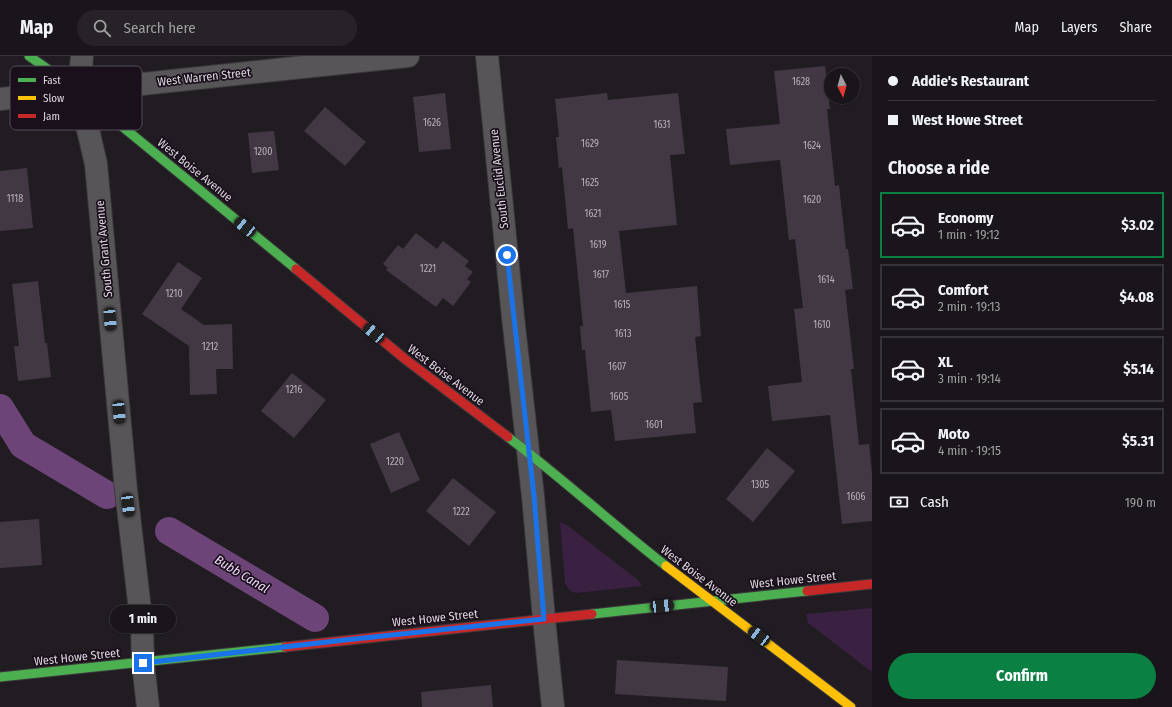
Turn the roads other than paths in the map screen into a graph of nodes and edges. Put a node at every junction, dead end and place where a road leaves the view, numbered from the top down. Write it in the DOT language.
graph roads {
  1 [pos="29,56"];
  2 [pos="82,56"];
  3 [pos="408,56"];
  4 [pos="487,56"];
  5 [pos="43,66"];
  6 [pos="81,66"];
  7 [pos="142,84"];
  8 [pos="10,98"];
  9 [pos="0,99"];
  10 [pos="88,130"];
  11 [pos="126,130"];
  12 [pos="529,453"];
  13 [pos="872,584"];
  14 [pos="713,601"];
  15 [pos="544,619"];
  16 [pos="143,663"];
  17 [pos="0,677"];
  18 [pos="148,707"];
  19 [pos="553,707"];
  20 [pos="851,707"];
  1 -- 5 [label="street, West Boise Avenue"];
  2 -- 6 [label="street, South Grant Avenue"];
  3 -- 7 [label="street, West Warren Street"];
  4 -- 12 [label="street, South Euclid Avenue"];
  8 -- 9 [label="street, West Warren Street"];
  10 -- 16 [label="street, South Grant Avenue"];
  11 -- 12 [label="street, West Boise Avenue"];
  12 -- 14 [label="street, West Boise Avenue"];
  12 -- 15 [label="street, South Euclid Avenue"];
  13 -- 14 [label="street, West Howe Street"];
  14 -- 15 [label="street, West Howe Street"];
  14 -- 20 [label="street, West Boise Avenue"];
  15 -- 16 [label="street, West Howe Street"];
  15 -- 19 [label="street, South Euclid Avenue"];
  16 -- 17 [label="street, West Howe Street"];
  16 -- 18 [label="street, South Grant Avenue"];
}
